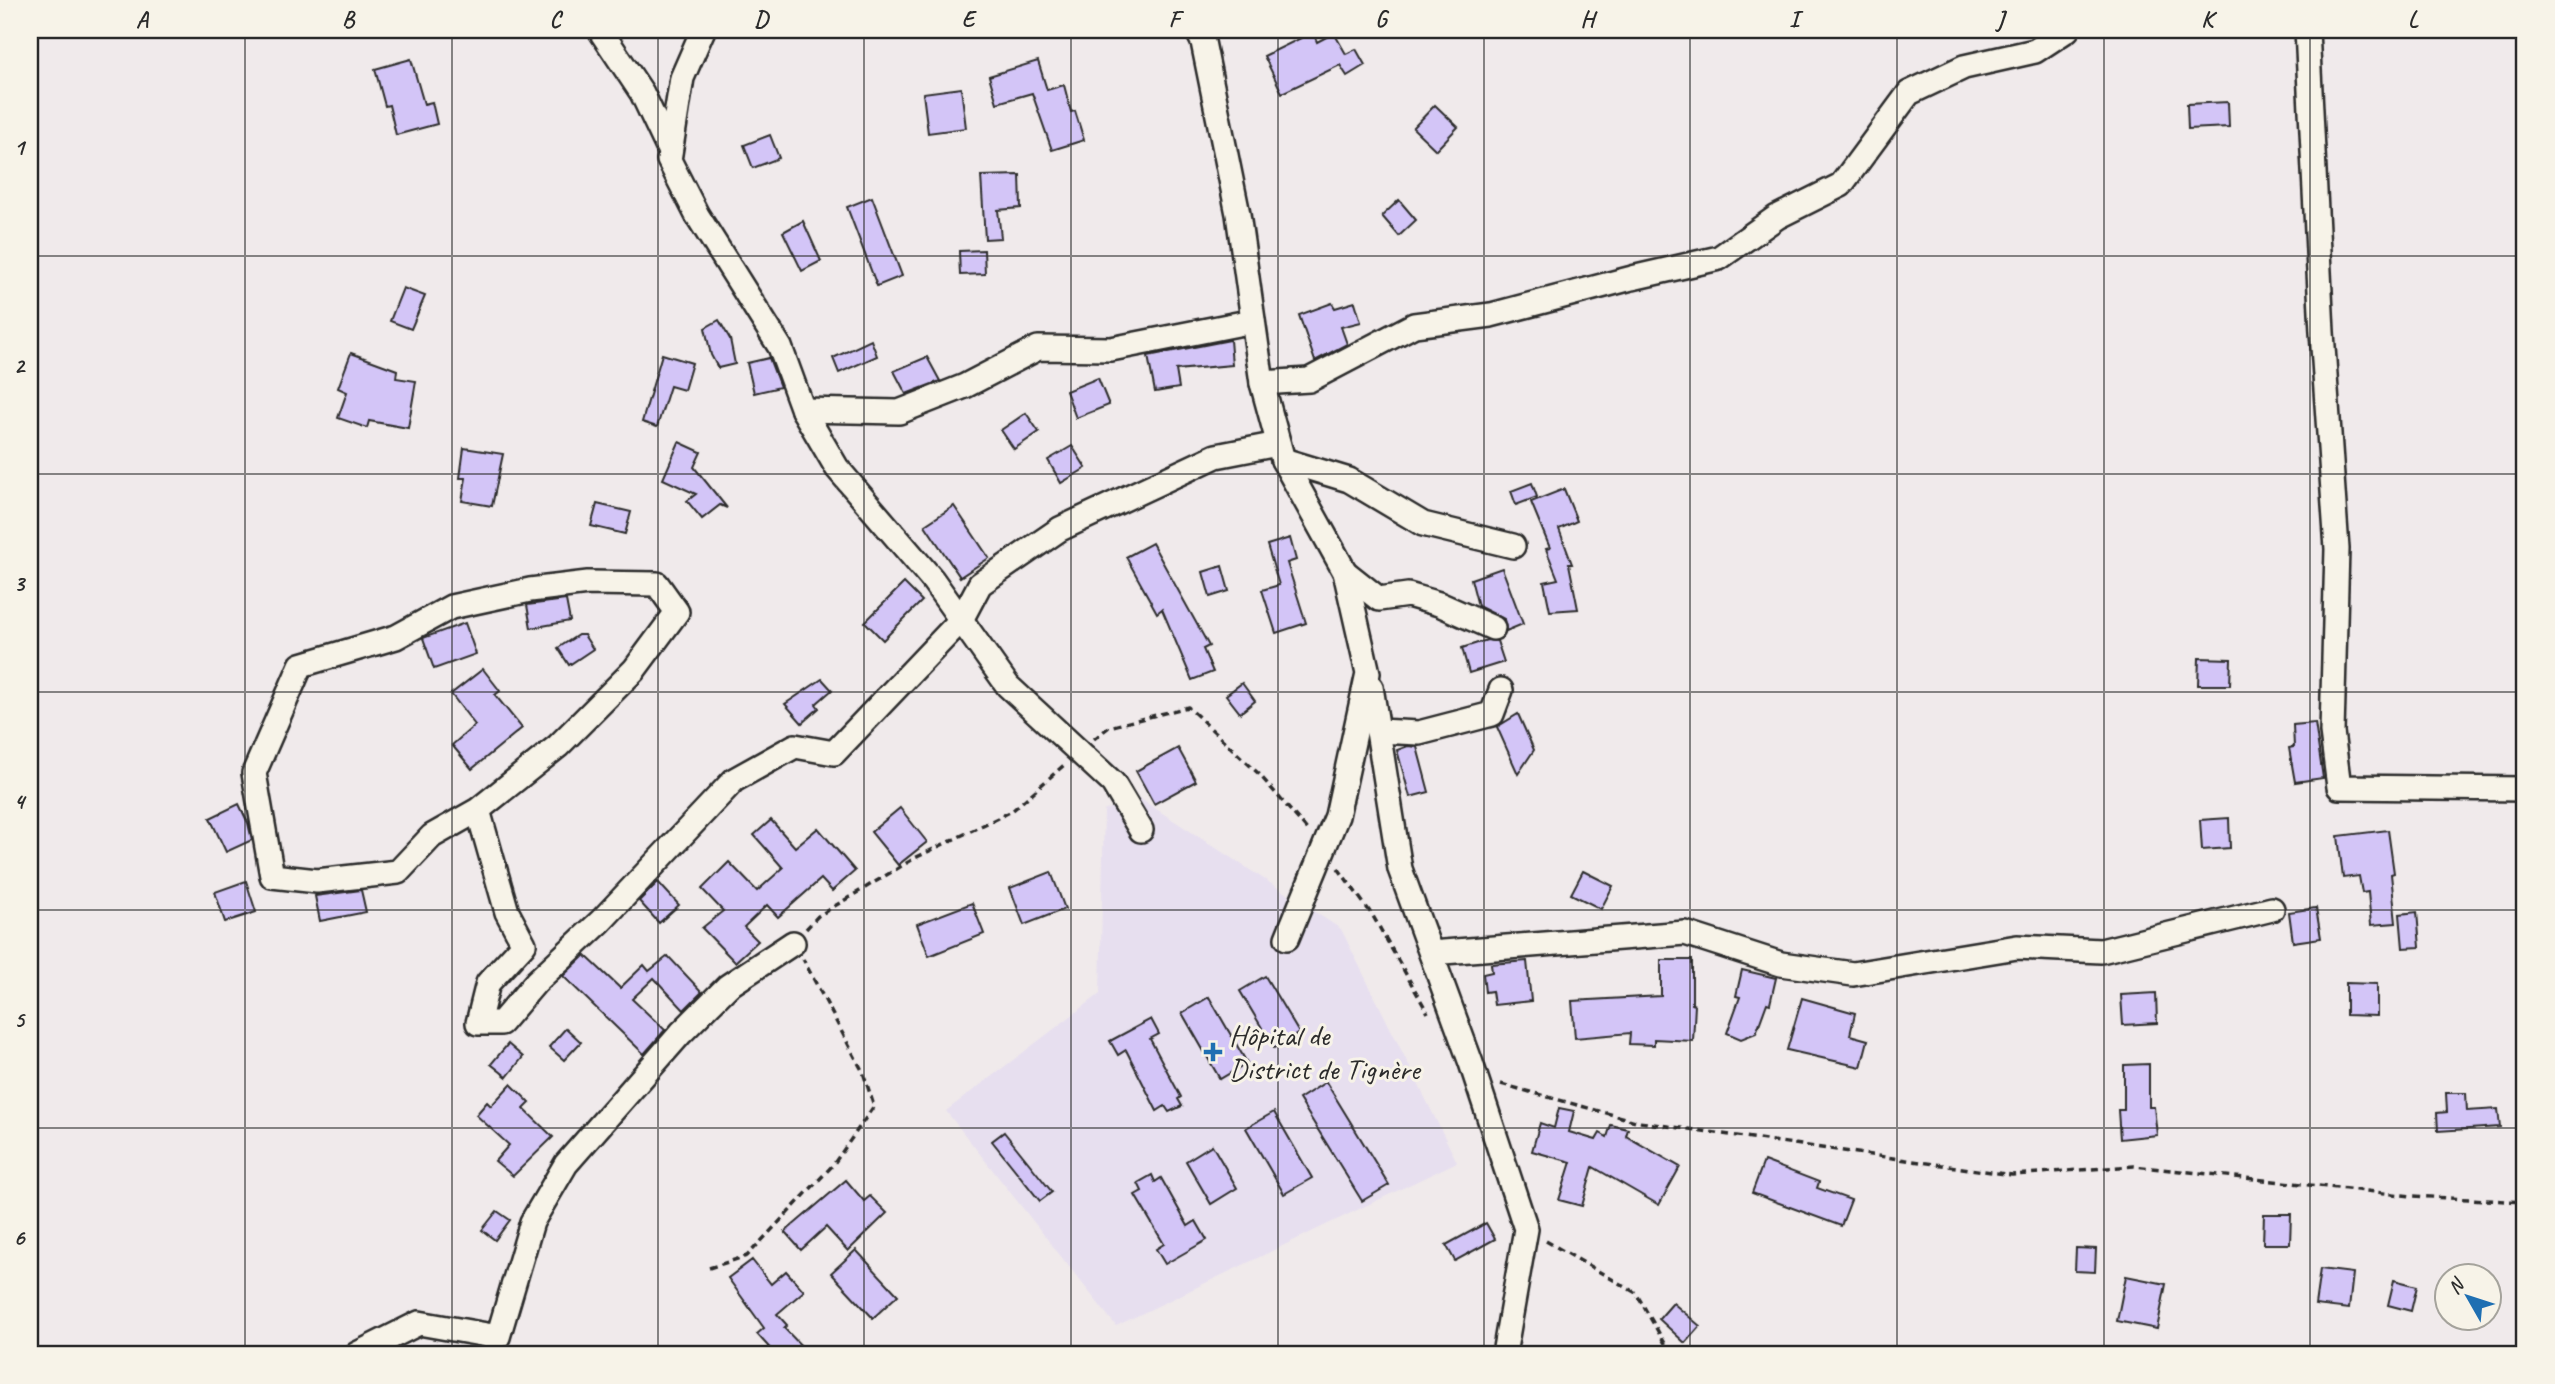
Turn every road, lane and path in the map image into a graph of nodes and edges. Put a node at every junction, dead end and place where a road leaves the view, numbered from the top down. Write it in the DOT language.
graph roads {
  1 [pos="600,30"];
  2 [pos="703,30"];
  3 [pos="1197,30"];
  4 [pos="2067,30"];
  5 [pos="2307,30"];
  6 [pos="670,152"];
  7 [pos="1253,321"];
  8 [pos="1262,383"];
  9 [pos="803,410"];
  10 [pos="1281,452"];
  11 [pos="1513,546"];
  12 [pos="1345,572"];
  13 [pos="961,620"];
  14 [pos="1493,628"];
  15 [pos="1368,673"];
  16 [pos="1501,690"];
  17 [pos="1378,731"];
  18 [pos="2525,789"];
  19 [pos="478,810"];
  20 [pos="1141,830"];
  21 [pos="2272,909"];
  22 [pos="1287,938"];
  23 [pos="793,943"];
  24 [pos="1431,953"];
  25 [pos="1526,1229"];
  26 [pos="357,1354"];
  27 [pos="1504,1354"];
  28 [pos="1671,1354"];
  1 -- 6 [label="street"];
  2 -- 6 [label="street"];
  3 -- 7 [label="street"];
  4 -- 8 [label="street"];
  5 -- 18 [label="street"];
  6 -- 9 [label="street"];
  7 -- 8 [label="street"];
  7 -- 9 [label="street"];
  8 -- 10 [label="street"];
  9 -- 13 [label="street"];
  10 -- 11 [label="street"];
  10 -- 12 [label="street"];
  10 -- 13 [label="street"];
  12 -- 14 [label="street"];
  12 -- 15 [label="street"];
  13 -- 19 [label="street"];
  13 -- 20 [label="street"];
  15 -- 17 [label="street"];
  15 -- 22 [label="street"];
  16 -- 17 [label="street"];
  17 -- 24 [label="street"];
  19 -- 19 [label="street"];
  21 -- 24 [label="street"];
  23 -- 26 [label="street"];
  24 -- 25 [label="street"];
  25 -- 27 [label="street"];
  25 -- 28 [label="path"];
}
